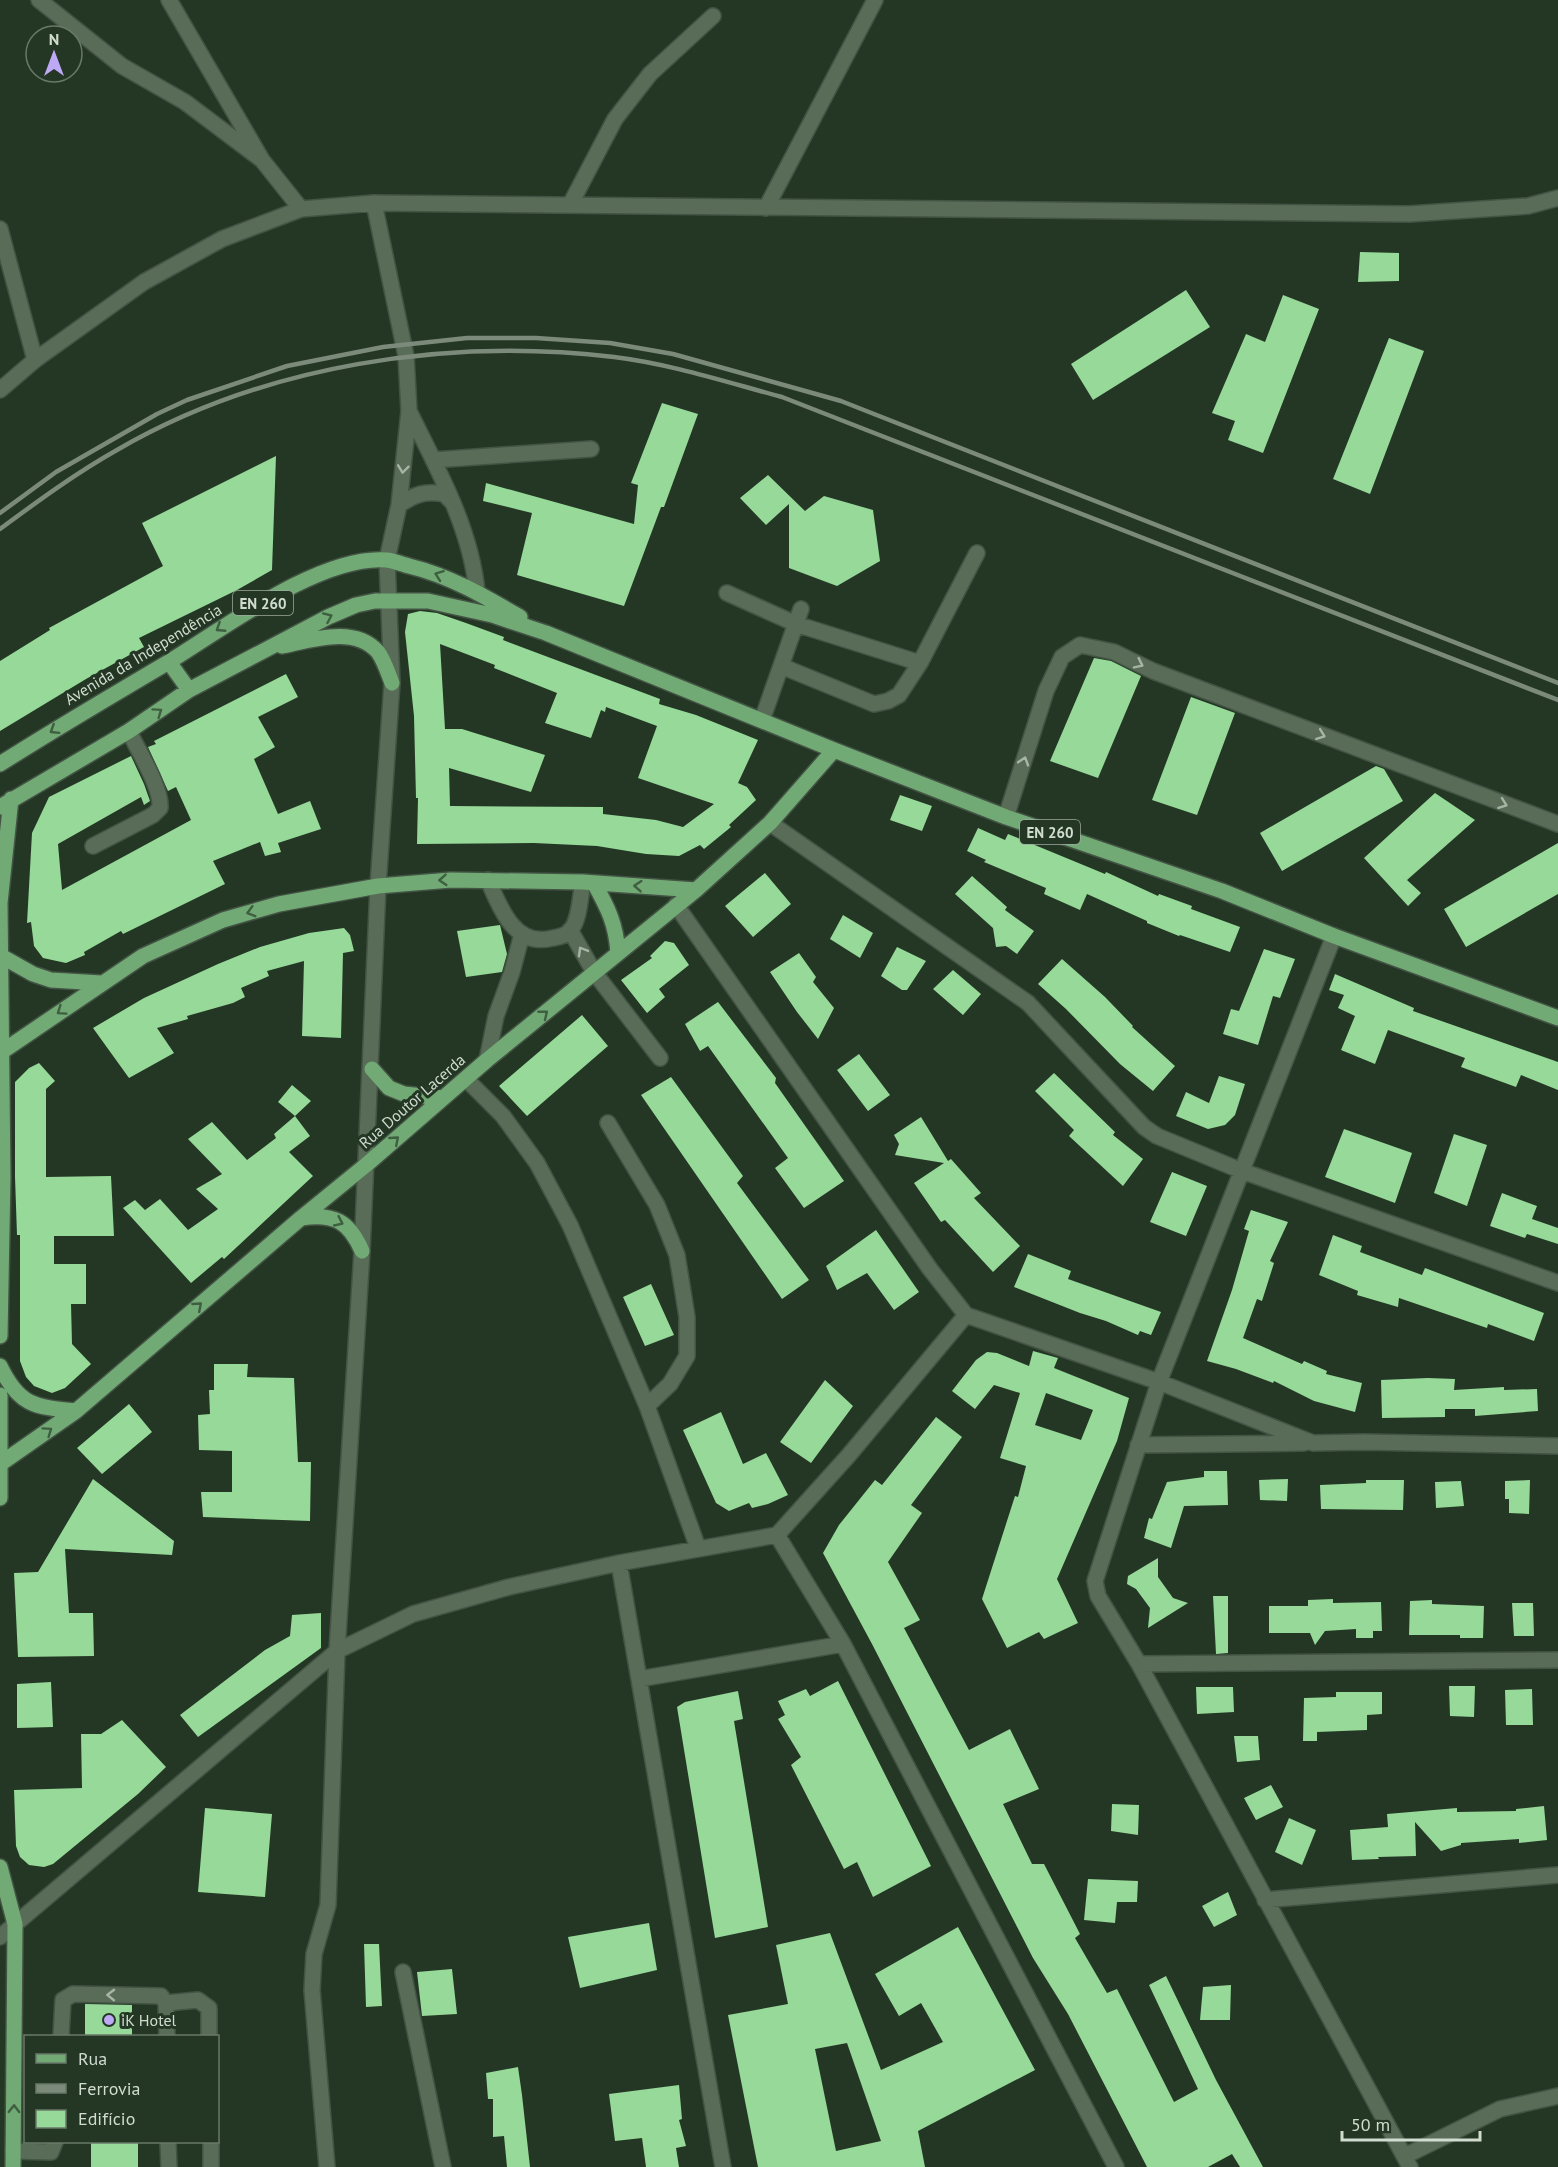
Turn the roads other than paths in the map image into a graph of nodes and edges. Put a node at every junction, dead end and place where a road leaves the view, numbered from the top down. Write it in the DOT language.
graph roads {
  1 [pos="39,0"];
  2 [pos="169,0"];
  3 [pos="875,0"];
  4 [pos="713,16"];
  5 [pos="262,160"];
  6 [pos="1558,198"];
  7 [pos="374,203"];
  8 [pos="570,205"];
  9 [pos="766,208"];
  10 [pos="301,209"];
  11 [pos="0,229"];
  12 [pos="35,360"];
  13 [pos="0,390"];
  14 [pos="409,411"];
  15 [pos="591,449"];
  16 [pos="433,460"];
  17 [pos="452,502"];
  18 [pos="399,506"];
  19 [pos="977,553"];
  20 [pos="387,560"];
  21 [pos="477,592"];
  22 [pos="727,593"];
  23 [pos="389,600"];
  24 [pos="801,609"];
  25 [pos="796,624"];
  26 [pos="546,633"];
  27 [pos="265,650"];
  28 [pos="169,662"];
  29 [pos="920,663"];
  30 [pos="781,666"];
  31 [pos="392,682"];
  32 [pos="189,690"];
  33 [pos="762,720"];
  34 [pos="129,732"];
  35 [pos="834,750"];
  36 [pos="0,764"];
  37 [pos="6,803"];
  38 [pos="1006,816"];
  39 [pos="770,823"];
  40 [pos="1558,824"];
  41 [pos="93,846"];
  42 [pos="488,879"];
  43 [pos="589,882"];
  44 [pos="378,886"];
  45 [pos="696,890"];
  46 [pos="675,905"];
  47 [pos="570,930"];
  48 [pos="522,934"];
  49 [pos="1334,936"];
  50 [pos="618,953"];
  51 [pos="1,956"];
  52 [pos="594,972"];
  53 [pos="101,984"];
  54 [pos="1558,1018"];
  55 [pos="0,1053"];
  56 [pos="660,1058"];
  57 [pos="487,1060"];
  58 [pos="372,1070"];
  59 [pos="466,1079"];
  60 [pos="443,1098"];
  61 [pos="608,1123"];
  62 [pos="366,1165"];
  63 [pos="2,1171"];
  64 [pos="1242,1171"];
  65 [pos="301,1218"];
  66 [pos="362,1251"];
  67 [pos="1558,1284"];
  68 [pos="966,1315"];
  69 [pos="0,1336"];
  70 [pos="0,1366"];
  71 [pos="1159,1382"];
  72 [pos="0,1395"];
  73 [pos="647,1406"];
  74 [pos="76,1411"];
  75 [pos="1313,1443"];
  76 [pos="1138,1445"];
  77 [pos="1558,1446"];
  78 [pos="1,1464"];
  79 [pos="0,1498"];
  80 [pos="777,1535"];
  81 [pos="698,1548"];
  82 [pos="619,1563"];
  83 [pos="843,1644"];
  84 [pos="337,1651"];
  85 [pos="1558,1660"];
  86 [pos="1139,1664"];
  87 [pos="639,1679"];
  88 [pos="0,1867"];
  89 [pos="1558,1875"];
  90 [pos="1265,1899"];
  91 [pos="15,1924"];
  92 [pos="0,1937"];
  93 [pos="403,1972"];
  94 [pos="166,2003"];
  95 [pos="61,2035"];
  96 [pos="167,2035"];
  97 [pos="209,2035"];
  98 [pos="1558,2096"];
  99 [pos="55,2143"];
  100 [pos="168,2143"];
  101 [pos="211,2143"];
  102 [pos="13,2151"];
  103 [pos="1407,2161"];
  104 [pos="13,2167"];
  105 [pos="169,2167"];
  106 [pos="211,2167"];
  107 [pos="327,2167"];
  108 [pos="443,2167"];
  109 [pos="723,2167"];
  110 [pos="1116,2167"];
  1 -- 5 [label="street"];
  2 -- 5 [label="street"];
  3 -- 9 [label="street"];
  4 -- 8 [label="street"];
  5 -- 10 [label="street"];
  6 -- 9 [label="street"];
  7 -- 8 [label="street"];
  7 -- 10 [label="street"];
  7 -- 14 [label="street"];
  8 -- 9 [label="street"];
  10 -- 12 [label="street"];
  11 -- 12 [label="street"];
  12 -- 13 [label="street"];
  14 -- 16 [label="street"];
  14 -- 18 [label="street, one-way"];
  15 -- 16 [label="street"];
  16 -- 17 [label="street"];
  17 -- 18 [label="street"];
  17 -- 21 [label="street"];
  18 -- 20 [label="street"];
  19 -- 29 [label="street"];
  21 -- 20 [label="main road, Avenida da Independência / EN 260, one-way"];
  20 -- 23 [label="street"];
  20 -- 28 [label="main road, Avenida da Independência / EN 260, one-way"];
  21 -- 26 [label="main road, Avenida da Independência / EN 260"];
  22 -- 25 [label="street"];
  23 -- 26 [label="main road, EN 260"];
  27 -- 23 [label="main road, EN 260, one-way"];
  23 -- 31 [label="street"];
  24 -- 25 [label="street"];
  25 -- 29 [label="street"];
  25 -- 30 [label="street"];
  26 -- 33 [label="main road, EN 260"];
  27 -- 31 [label="main road"];
  27 -- 32 [label="main road, EN 260"];
  28 -- 32 [label="main road"];
  28 -- 36 [label="main road, Avenida da Independência / EN 260, one-way"];
  29 -- 30 [label="street"];
  30 -- 33 [label="street"];
  31 -- 44 [label="street"];
  34 -- 32 [label="main road, EN 260, one-way"];
  33 -- 35 [label="main road, EN 260"];
  34 -- 37 [label="main road, EN 260"];
  34 -- 41 [label="street"];
  35 -- 38 [label="main road, EN 260"];
  35 -- 39 [label="main road, Rua Doutor Lacerda"];
  37 -- 51 [label="main road"];
  38 -- 40 [label="street, one-way"];
  38 -- 49 [label="main road, EN 260"];
  39 -- 45 [label="main road, Rua Doutor Lacerda"];
  39 -- 64 [label="street"];
  42 -- 43 [label="main road"];
  42 -- 44 [label="main road, one-way"];
  42 -- 48 [label="street"];
  45 -- 43 [label="main road, one-way"];
  43 -- 47 [label="street"];
  43 -- 50 [label="main road"];
  44 -- 53 [label="main road, one-way"];
  44 -- 58 [label="street"];
  45 -- 46 [label="main road, Rua Doutor Lacerda"];
  46 -- 50 [label="main road, Rua Doutor Lacerda"];
  46 -- 68 [label="street"];
  47 -- 48 [label="street"];
  52 -- 47 [label="street, one-way"];
  48 -- 57 [label="street"];
  49 -- 54 [label="main road, EN 260"];
  49 -- 64 [label="street"];
  50 -- 52 [label="main road, Rua Doutor Lacerda"];
  51 -- 53 [label="main road"];
  51 -- 55 [label="main road"];
  52 -- 56 [label="street"];
  57 -- 52 [label="main road, Rua Doutor Lacerda, one-way"];
  53 -- 55 [label="main road, one-way"];
  55 -- 63 [label="main road"];
  57 -- 59 [label="main road, Rua Doutor Lacerda"];
  58 -- 60 [label="main road"];
  58 -- 62 [label="street"];
  59 -- 60 [label="main road, Rua Doutor Lacerda"];
  59 -- 73 [label="street"];
  62 -- 60 [label="main road, Rua Doutor Lacerda, one-way"];
  61 -- 73 [label="street"];
  62 -- 65 [label="main road, Rua Doutor Lacerda"];
  62 -- 66 [label="street"];
  63 -- 69 [label="main road"];
  64 -- 67 [label="street"];
  64 -- 71 [label="street"];
  65 -- 66 [label="main road, one-way"];
  74 -- 65 [label="main road, Rua Doutor Lacerda, one-way"];
  66 -- 84 [label="street"];
  68 -- 71 [label="street"];
  68 -- 80 [label="street"];
  70 -- 74 [label="main road"];
  71 -- 75 [label="street"];
  71 -- 76 [label="street"];
  72 -- 78 [label="main road"];
  73 -- 81 [label="street"];
  78 -- 74 [label="main road, Rua Doutor Lacerda, one-way"];
  75 -- 76 [label="street"];
  75 -- 77 [label="street"];
  76 -- 86 [label="street"];
  78 -- 79 [label="main road"];
  80 -- 81 [label="street"];
  80 -- 83 [label="street"];
  81 -- 82 [label="street"];
  82 -- 84 [label="street"];
  82 -- 87 [label="street"];
  83 -- 87 [label="street"];
  83 -- 110 [label="street"];
  84 -- 91 [label="street"];
  84 -- 107 [label="street"];
  85 -- 86 [label="street"];
  86 -- 90 [label="street"];
  87 -- 109 [label="street"];
  88 -- 91 [label="main road"];
  89 -- 90 [label="street"];
  90 -- 103 [label="street"];
  91 -- 92 [label="street"];
  102 -- 91 [label="main road, one-way"];
  93 -- 108 [label="street"];
  94 -- 95 [label="street, one-way"];
  94 -- 96 [label="street"];
  94 -- 97 [label="street"];
  98 -- 103 [label="street"];
  99 -- 102 [label="street"];
  100 -- 105 [label="street"];
  101 -- 106 [label="street"];
  102 -- 104 [label="main road"];
}
